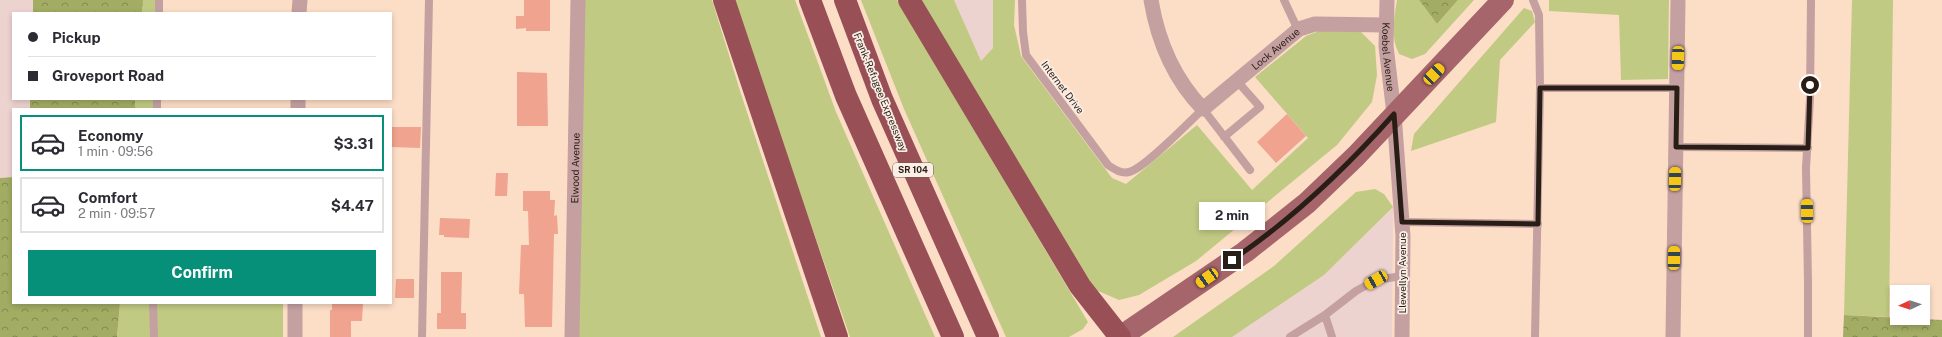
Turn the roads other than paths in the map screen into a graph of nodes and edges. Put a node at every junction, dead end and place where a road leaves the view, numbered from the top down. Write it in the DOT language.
graph roads {
  1 [pos="159,0"];
  2 [pos="300,0"];
  3 [pos="429,0"];
  4 [pos="578,0"];
  5 [pos="724,0"];
  6 [pos="810,0"];
  7 [pos="845,0"];
  8 [pos="909,0"];
  9 [pos="1022,0"];
  10 [pos="1151,0"];
  11 [pos="1284,0"];
  12 [pos="1386,0"];
  13 [pos="1503,0"];
  14 [pos="1533,0"];
  15 [pos="1678,0"];
  16 [pos="1811,0"];
  17 [pos="159,12"];
  18 [pos="299,12"];
  19 [pos="1386,25"];
  20 [pos="1298,30"];
  21 [pos="1237,81"];
  22 [pos="1540,88"];
  23 [pos="1677,88"];
  24 [pos="1203,109"];
  25 [pos="1394,114"];
  26 [pos="1224,137"];
  27 [pos="1676,147"];
  28 [pos="1808,148"];
  29 [pos="1250,170"];
  30 [pos="1120,172"];
  31 [pos="1402,222"];
  32 [pos="1538,224"];
  33 [pos="1402,276"];
  34 [pos="153,304"];
  35 [pos="295,304"];
  36 [pos="1325,315"];
  37 [pos="154,337"];
  38 [pos="295,337"];
  39 [pos="422,337"];
  40 [pos="572,337"];
  41 [pos="837,337"];
  42 [pos="953,337"];
  43 [pos="988,337"];
  44 [pos="1120,337"];
  45 [pos="1290,337"];
  46 [pos="1332,337"];
  47 [pos="1402,337"];
  48 [pos="1535,337"];
  49 [pos="1673,337"];
  50 [pos="1808,337"];
  1 -- 17 [label="lane"];
  2 -- 18 [label="street"];
  3 -- 39 [label="lane"];
  4 -- 40 [label="street, Elwood Avenue"];
  5 -- 41 [label="highway"];
  6 -- 42 [label="highway, SR 104"];
  7 -- 43 [label="highway, Frank-Refugee Expressway / SR 104"];
  8 -- 44 [label="highway"];
  9 -- 30 [label="lane, Internet Drive"];
  10 -- 24 [label="street"];
  11 -- 20 [label="lane"];
  12 -- 19 [label="street, Koebel Avenue"];
  13 -- 25 [label="main road"];
  14 -- 22 [label="lane"];
  15 -- 23 [label="street"];
  16 -- 28 [label="lane"];
  19 -- 20 [label="street, Lock Avenue"];
  19 -- 25 [label="street, Koebel Avenue"];
  20 -- 21 [label="street, Lock Avenue"];
  21 -- 24 [label="street, Lock Avenue"];
  21 -- 26 [label="lane"];
  22 -- 23 [label="lane"];
  22 -- 32 [label="lane"];
  23 -- 27 [label="street"];
  24 -- 26 [label="lane"];
  24 -- 30 [label="lane, Lock Avenue"];
  25 -- 31 [label="street, Llewellyn Avenue"];
  25 -- 44 [label="main road"];
  26 -- 29 [label="lane"];
  27 -- 28 [label="lane"];
  27 -- 49 [label="street"];
  28 -- 50 [label="lane"];
  31 -- 32 [label="lane"];
  31 -- 33 [label="street, Llewellyn Avenue"];
  32 -- 48 [label="lane"];
  33 -- 36 [label="lane"];
  33 -- 47 [label="street, Llewellyn Avenue"];
  34 -- 37 [label="lane"];
  35 -- 38 [label="street"];
  36 -- 45 [label="lane"];
  36 -- 46 [label="lane"];
}
